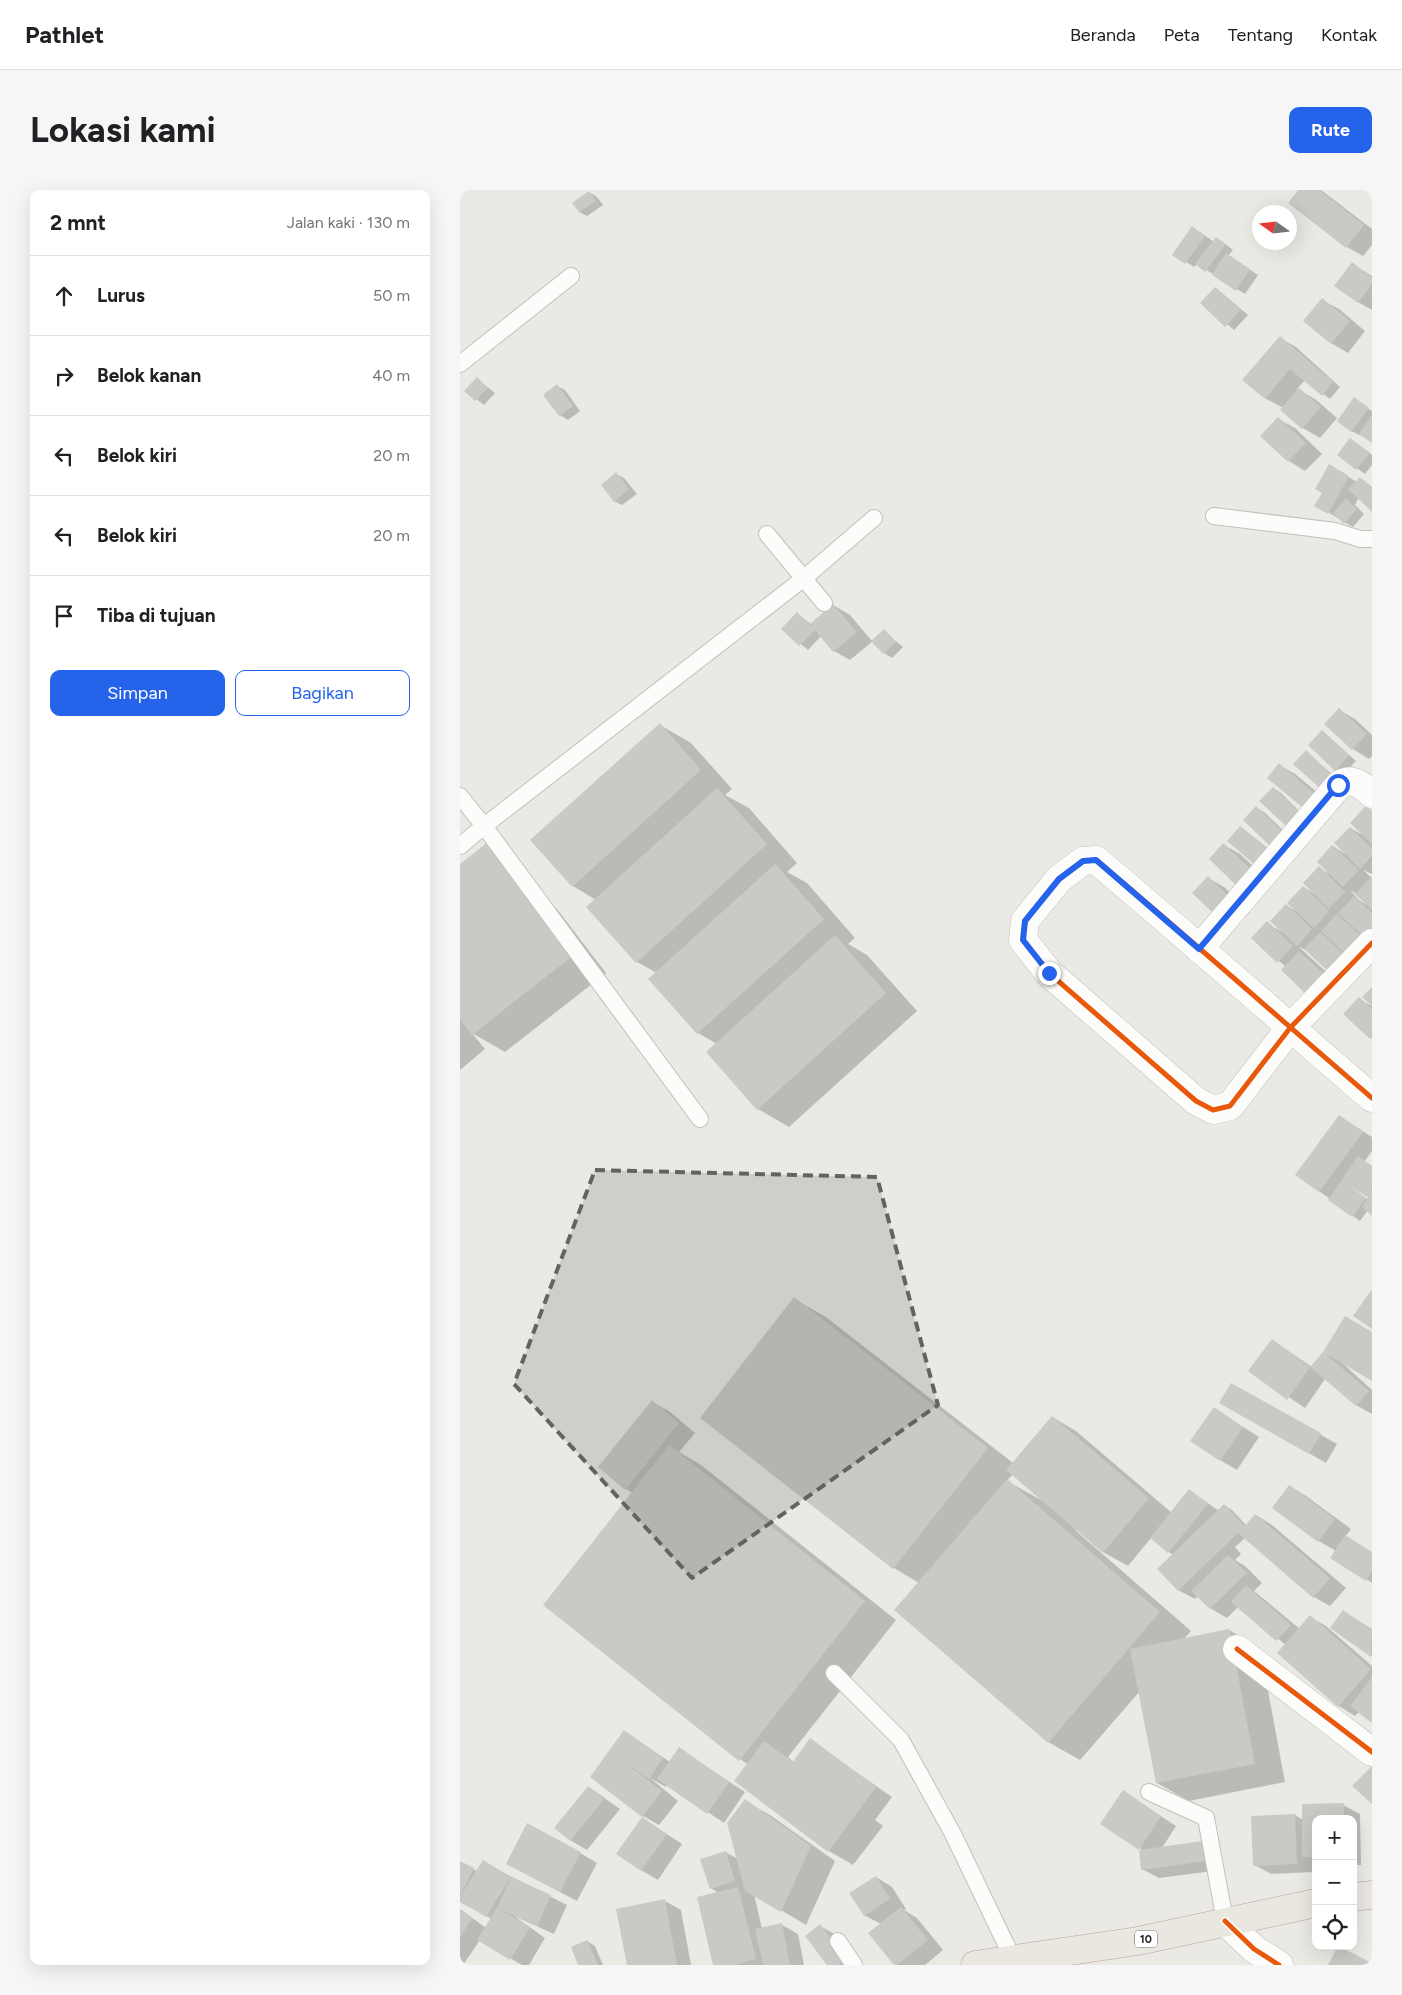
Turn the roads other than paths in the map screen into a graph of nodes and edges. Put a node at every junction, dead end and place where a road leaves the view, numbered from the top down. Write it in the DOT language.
graph roads {
  1 [pos="571,276"];
  2 [pos="460,364"];
  3 [pos="1214,516"];
  4 [pos="874,518"];
  5 [pos="767,534"];
  6 [pos="1372,539"];
  7 [pos="803,579"];
  8 [pos="824,603"];
  9 [pos="1372,794"];
  10 [pos="460,796"];
  11 [pos="484,826"];
  12 [pos="460,846"];
  13 [pos="1372,944"];
  14 [pos="1199,949"];
  15 [pos="1290,1028"];
  16 [pos="1372,1098"];
  17 [pos="700,1119"];
  18 [pos="1236,1649"];
  19 [pos="834,1673"];
  20 [pos="1372,1752"];
  21 [pos="1149,1792"];
  22 [pos="1372,1895"];
  23 [pos="1357,1897"];
  24 [pos="1312,1904"];
  25 [pos="1225,1921"];
  26 [pos="838,1941"];
  27 [pos="1013,1959"];
  28 [pos="854,1965"];
  29 [pos="975,1965"];
  30 [pos="1279,1965"];
  1 -- 2 [label="lane"];
  3 -- 6 [label="lane"];
  4 -- 7 [label="lane"];
  5 -- 7 [label="lane"];
  7 -- 8 [label="lane"];
  7 -- 11 [label="lane"];
  9 -- 14 [label="street"];
  10 -- 11 [label="lane"];
  11 -- 12 [label="lane"];
  11 -- 17 [label="lane"];
  13 -- 15 [label="street"];
  14 -- 15 [label="street"];
  14 -- 15 [label="street"];
  15 -- 16 [label="street"];
  18 -- 20 [label="street"];
  19 -- 27 [label="lane"];
  21 -- 25 [label="lane"];
  22 -- 23 [label="highway"];
  24 -- 25 [label="highway, 10"];
  25 -- 27 [label="highway, 10"];
  25 -- 30 [label="street"];
  26 -- 28 [label="lane"];
  27 -- 29 [label="highway, 10"];
}
